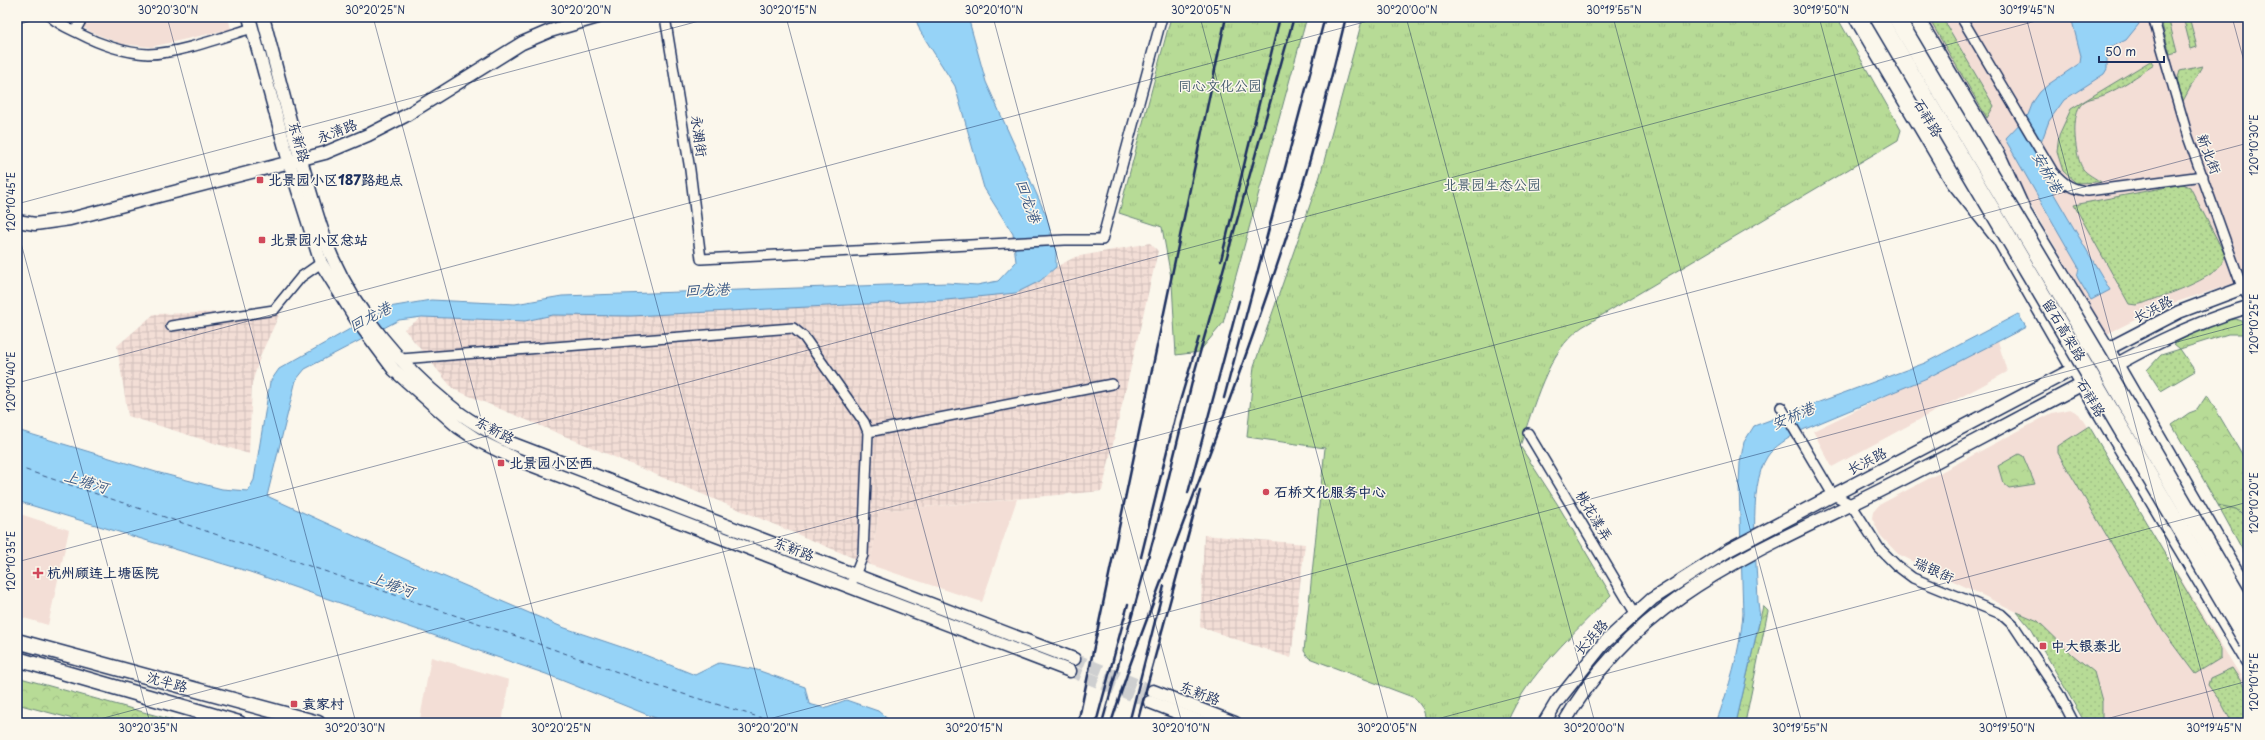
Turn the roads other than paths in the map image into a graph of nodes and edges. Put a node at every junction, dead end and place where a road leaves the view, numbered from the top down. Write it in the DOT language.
graph roads {
  1 [pos="51,17"];
  2 [pos="83,17"];
  3 [pos="262,17"];
  4 [pos="598,17"];
  5 [pos="665,17"];
  6 [pos="1162,17"];
  7 [pos="1857,17"];
  8 [pos="1868,17"];
  9 [pos="1878,17"];
  10 [pos="1896,17"];
  11 [pos="1907,17"];
  12 [pos="1915,17"];
  13 [pos="1961,17"];
  14 [pos="2153,17"];
  15 [pos="251,22"];
  16 [pos="75,31"];
  17 [pos="1888,51"];
  18 [pos="295,161"];
  19 [pos="2203,176"];
  20 [pos="2021,208"];
  21 [pos="17,221"];
  22 [pos="1998,236"];
  23 [pos="321,263"];
  24 [pos="2246,290"];
  25 [pos="2248,308"];
  26 [pos="361,317"];
  27 [pos="171,326"];
  28 [pos="376,338"];
  29 [pos="2107,349"];
  30 [pos="401,359"];
  31 [pos="2116,364"];
  32 [pos="2074,369"];
  33 [pos="1112,384"];
  34 [pos="2083,384"];
  35 [pos="1781,407"];
  36 [pos="868,432"];
  37 [pos="1528,432"];
  38 [pos="1833,495"];
  39 [pos="1850,504"];
  40 [pos="852,581"];
  41 [pos="2248,593"];
  42 [pos="1635,613"];
  43 [pos="2248,614"];
  44 [pos="17,641"];
  45 [pos="2248,643"];
  46 [pos="17,659"];
  47 [pos="1074,659"];
  48 [pos="2248,660"];
  49 [pos="1070,671"];
  50 [pos="239,723"];
  51 [pos="318,723"];
  52 [pos="1204,723"];
  53 [pos="1235,723"];
  54 [pos="1544,723"];
  55 [pos="1564,723"];
  56 [pos="2074,723"];
  1 -- 16 [label="street"];
  2 -- 16 [label="street"];
  3 -- 18 [label="main road, 东新路"];
  4 -- 18 [label="main road, 永清路"];
  5 -- 6 [label="street, 永潮街"];
  7 -- 22 [label="highway"];
  8 -- 17 [label="main road"];
  9 -- 45 [label="highway, 留石高架路, bridge"];
  10 -- 43 [label="highway, 留石高架路, bridge"];
  11 -- 20 [label="main road"];
  12 -- 20 [label="highway"];
  13 -- 19 [label="street"];
  14 -- 19 [label="street, 新北街"];
  15 -- 16 [label="street"];
  15 -- 18 [label="main road, 东新路"];
  17 -- 22 [label="main road, 石祥路"];
  18 -- 21 [label="main road, 永清路"];
  18 -- 23 [label="main road, 东新路"];
  18 -- 26 [label="main road, 东新路"];
  19 -- 24 [label="street, 新北街"];
  20 -- 29 [label="main road"];
  22 -- 32 [label="main road, 石祥路"];
  23 -- 26 [label="main road, 东新路"];
  23 -- 27 [label="street"];
  24 -- 29 [label="main road, 长浜路"];
  25 -- 31 [label="main road, 长浜路"];
  26 -- 28 [label="main road, 东新路"];
  28 -- 30 [label="main road, 东新路"];
  28 -- 40 [label="main road, 东新路"];
  29 -- 31 [label="main road"];
  29 -- 32 [label="main road, 长浜路"];
  30 -- 36 [label="street"];
  30 -- 40 [label="main road, 东新路"];
  31 -- 34 [label="main road, 长浜路"];
  31 -- 41 [label="main road"];
  32 -- 34 [label="main road, 石祥路"];
  32 -- 38 [label="main road, 长浜路"];
  33 -- 36 [label="street"];
  34 -- 39 [label="main road, 长浜路"];
  34 -- 48 [label="main road, 石祥路"];
  35 -- 38 [label="street"];
  36 -- 40 [label="street"];
  37 -- 42 [label="street, 桃花漾弄"];
  38 -- 39 [label="street, 瑞银街"];
  38 -- 42 [label="main road, 长浜路"];
  39 -- 55 [label="main road, 长浜路"];
  39 -- 56 [label="street, 瑞银街"];
  40 -- 47 [label="main road, 东新路"];
  40 -- 49 [label="main road, 东新路"];
  42 -- 54 [label="main road, 长浜路"];
  44 -- 51 [label="main road, 沈半路"];
  46 -- 50 [label="main road, 沈半路"];
  52 -- 53 [label="main road, 东新路"];
}
